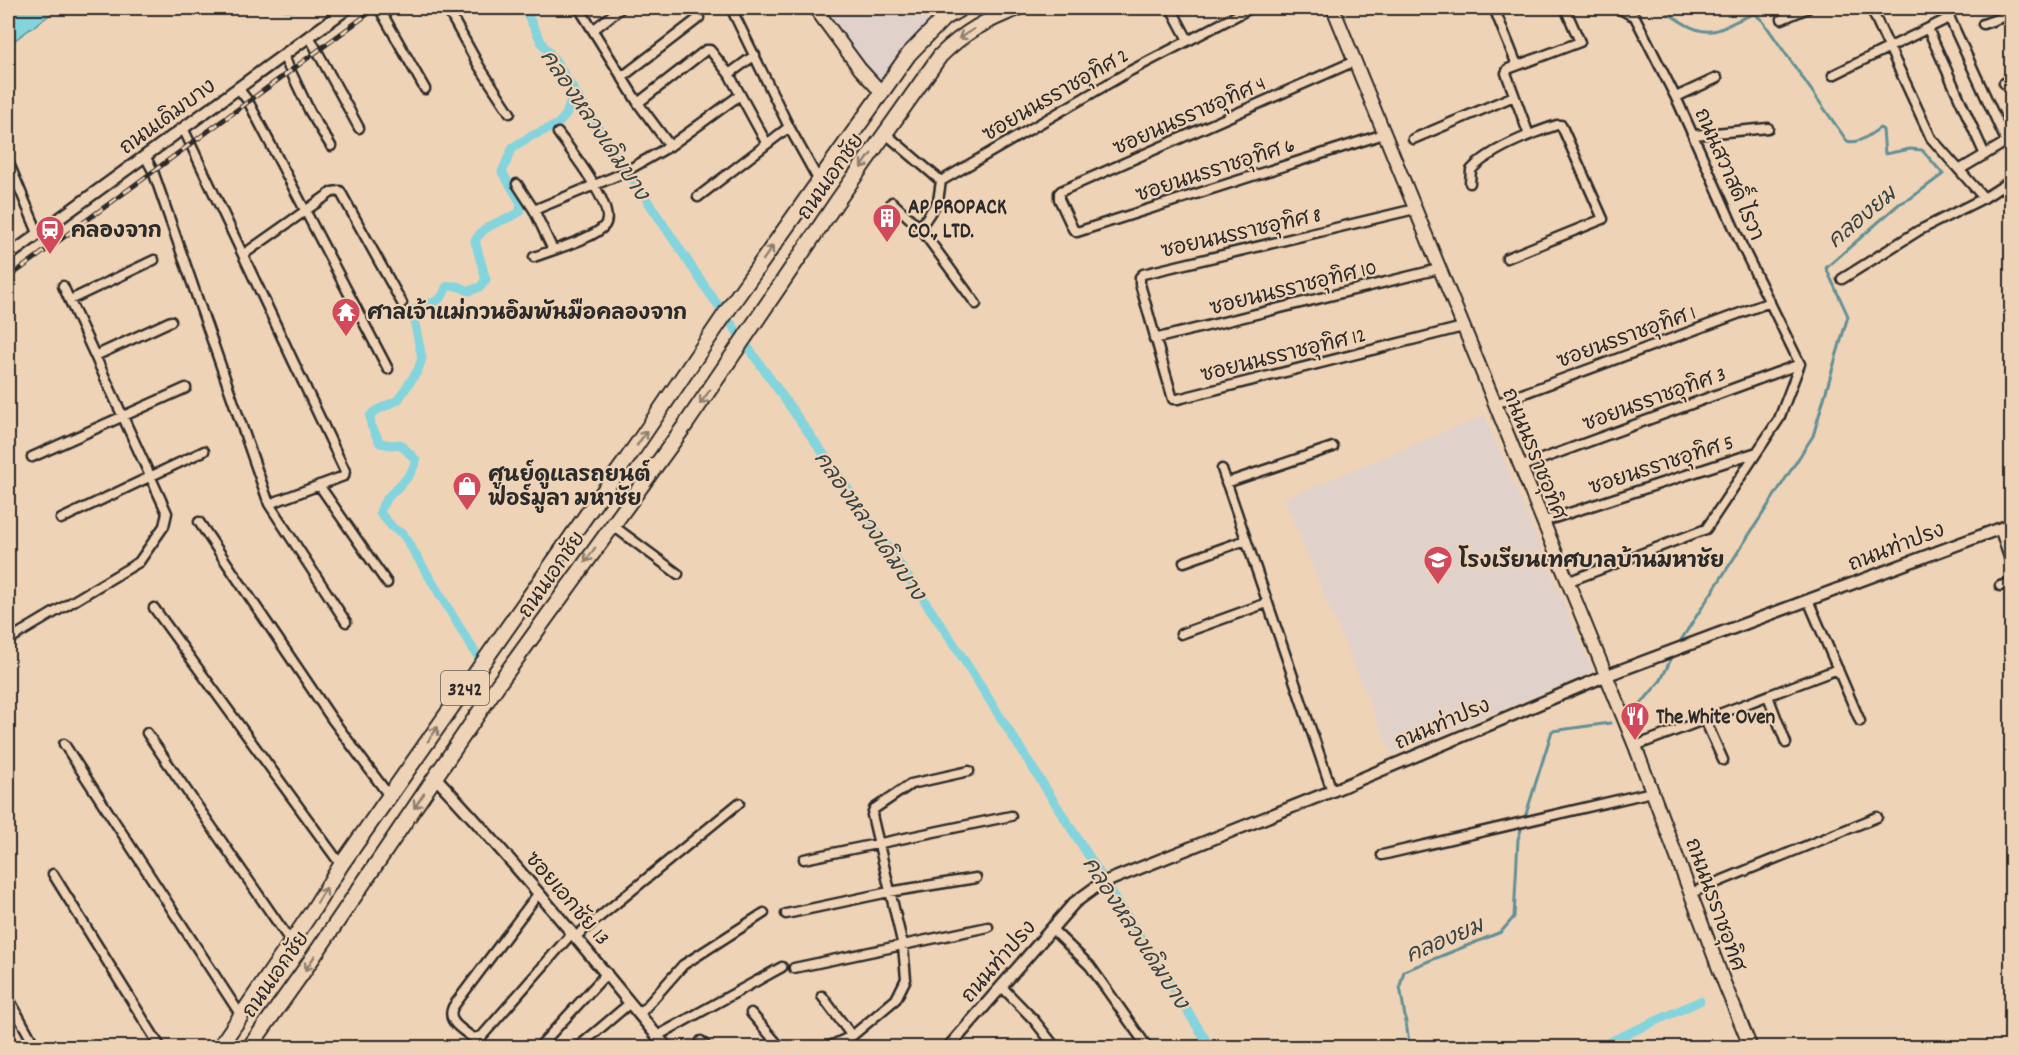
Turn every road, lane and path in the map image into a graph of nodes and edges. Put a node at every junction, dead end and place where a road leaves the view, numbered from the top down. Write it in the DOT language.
graph roads {
  1 [pos="348,8"];
  2 [pos="379,8"];
  3 [pos="447,8"];
  4 [pos="579,8"];
  5 [pos="621,8"];
  6 [pos="731,8"];
  7 [pos="815,8"];
  8 [pos="962,8"];
  9 [pos="1018,8"];
  10 [pos="1171,8"];
  11 [pos="1251,8"];
  12 [pos="1333,8"];
  13 [pos="1494,8"];
  14 [pos="1565,8"];
  15 [pos="1618,8"];
  16 [pos="1808,8"];
  17 [pos="1871,8"];
  18 [pos="1945,8"];
  19 [pos="2012,14"];
  20 [pos="699,18"];
  21 [pos="1782,18"];
  22 [pos="1949,18"];
  23 [pos="1983,24"];
  24 [pos="1928,29"];
  25 [pos="593,30"];
  26 [pos="309,36"];
  27 [pos="1188,40"];
  28 [pos="1890,46"];
  29 [pos="284,55"];
  30 [pos="754,55"];
  31 [pos="1355,61"];
  32 [pos="1517,65"];
  33 [pos="729,74"];
  34 [pos="1833,75"];
  35 [pos="622,76"];
  36 [pos="1717,78"];
  37 [pos="238,88"];
  38 [pos="425,89"];
  39 [pos="882,93"];
  40 [pos="740,95"];
  41 [pos="1514,96"];
  42 [pos="1676,97"];
  43 [pos="638,103"];
  44 [pos="510,113"];
  45 [pos="900,113"];
  46 [pos="789,127"];
  47 [pos="183,128"];
  48 [pos="358,128"];
  49 [pos="1768,128"];
  50 [pos="558,133"];
  51 [pos="886,134"];
  52 [pos="1384,134"];
  53 [pos="1529,135"];
  54 [pos="1694,135"];
  55 [pos="1413,139"];
  56 [pos="2006,142"];
  57 [pos="766,144"];
  58 [pos="331,146"];
  59 [pos="670,146"];
  60 [pos="2012,153"];
  61 [pos="1985,154"];
  62 [pos="145,156"];
  63 [pos="8,161"];
  64 [pos="1959,170"];
  65 [pos="2012,180"];
  66 [pos="819,181"];
  67 [pos="941,181"];
  68 [pos="1470,183"];
  69 [pos="517,184"];
  70 [pos="593,184"];
  71 [pos="698,197"];
  72 [pos="1984,198"];
  73 [pos="892,202"];
  74 [pos="1415,209"];
  75 [pos="534,210"];
  76 [pos="304,212"];
  77 [pos="1066,214"];
  78 [pos="920,228"];
  79 [pos="38,233"];
  80 [pos="553,250"];
  81 [pos="244,254"];
  82 [pos="8,256"];
  83 [pos="534,258"];
  84 [pos="1507,258"];
  85 [pos="154,260"];
  86 [pos="1439,269"];
  87 [pos="1842,279"];
  88 [pos="63,286"];
  89 [pos="70,300"];
  90 [pos="1770,302"];
  91 [pos="402,303"];
  92 [pos="976,304"];
  93 [pos="171,321"];
  94 [pos="1463,327"];
  95 [pos="1154,339"];
  96 [pos="95,356"];
  97 [pos="1800,364"];
  98 [pos="387,369"];
  99 [pos="186,388"];
  100 [pos="1495,404"];
  101 [pos="123,416"];
  102 [pos="1333,447"];
  103 [pos="204,451"];
  104 [pos="1757,452"];
  105 [pos="32,457"];
  106 [pos="1520,467"];
  107 [pos="1222,470"];
  108 [pos="151,477"];
  109 [pos="1226,483"];
  110 [pos="319,485"];
  111 [pos="269,504"];
  112 [pos="61,519"];
  113 [pos="199,522"];
  114 [pos="1542,522"];
  115 [pos="2012,524"];
  116 [pos="612,525"];
  117 [pos="1999,528"];
  118 [pos="1246,540"];
  119 [pos="1184,562"];
  120 [pos="2012,566"];
  121 [pos="678,574"];
  122 [pos="1567,582"];
  123 [pos="2012,582"];
  124 [pos="387,583"];
  125 [pos="2000,586"];
  126 [pos="1808,600"];
  127 [pos="1268,603"];
  128 [pos="154,608"];
  129 [pos="346,622"];
  130 [pos="1181,634"];
  131 [pos="8,640"];
  132 [pos="1838,669"];
  133 [pos="1605,676"];
  134 [pos="1768,696"];
  135 [pos="1705,720"];
  136 [pos="1860,721"];
  137 [pos="147,733"];
  138 [pos="1786,743"];
  139 [pos="64,744"];
  140 [pos="1635,746"];
  141 [pos="1723,760"];
  142 [pos="969,771"];
  143 [pos="435,777"];
  144 [pos="1332,791"];
  145 [pos="1652,792"];
  146 [pos="390,797"];
  147 [pos="739,803"];
  148 [pos="1011,816"];
  149 [pos="1876,818"];
  150 [pos="879,844"];
  151 [pos="1382,855"];
  152 [pos="804,859"];
  153 [pos="341,865"];
  154 [pos="53,874"];
  155 [pos="976,878"];
  156 [pos="889,892"];
  157 [pos="1691,892"];
  158 [pos="538,894"];
  159 [pos="764,913"];
  160 [pos="786,914"];
  161 [pos="988,927"];
  162 [pos="1052,928"];
  163 [pos="573,935"];
  164 [pos="291,942"];
  165 [pos="903,946"];
  166 [pos="782,967"];
  167 [pos="794,968"];
  168 [pos="607,973"];
  169 [pos="1002,987"];
  170 [pos="822,996"];
  171 [pos="8,997"];
  172 [pos="630,1004"];
  173 [pos="751,1013"];
  174 [pos="240,1014"];
  175 [pos="639,1015"];
  176 [pos="657,1036"];
  177 [pos="852,1036"];
  178 [pos="253,1045"];
  179 [pos="36,1047"];
  180 [pos="161,1047"];
  181 [pos="219,1047"];
  182 [pos="538,1047"];
  183 [pos="576,1047"];
  184 [pos="667,1047"];
  185 [pos="781,1047"];
  186 [pos="826,1047"];
  187 [pos="950,1047"];
  188 [pos="1056,1047"];
  189 [pos="1148,1047"];
  190 [pos="1751,1047"];
  1 -- 26 [label="street, ถนนเดิมบาง"];
  2 -- 38 [label="street"];
  3 -- 44 [label="street"];
  4 -- 25 [label="street"];
  5 -- 25 [label="street"];
  6 -- 30 [label="street"];
  7 -- 39 [label="main road"];
  8 -- 39 [label="main road, ถนนเอกชัย"];
  9 -- 45 [label="main road, ถนนเอกชัย, one-way"];
  10 -- 27 [label="street"];
  11 -- 27 [label="street, ซอยนนรราชอุทิศ 2"];
  12 -- 31 [label="main road, ถนนนรราชอุทิศ"];
  13 -- 32 [label="street"];
  14 -- 32 [label="street"];
  15 -- 42 [label="street, ถนนสวาสดิ์ ไรวา"];
  16 -- 21 [label="street"];
  17 -- 28 [label="street"];
  18 -- 22 [label="street"];
  19 -- 23 [label="street"];
  20 -- 35 [label="street"];
  22 -- 24 [label="street"];
  22 -- 56 [label="street"];
  24 -- 28 [label="street"];
  24 -- 61 [label="street"];
  25 -- 35 [label="street"];
  26 -- 29 [label="street, ถนนเดิมบาง"];
  26 -- 48 [label="street"];
  27 -- 67 [label="street, ซอยนนรราชอุทิศ 2"];
  28 -- 34 [label="street"];
  28 -- 64 [label="street"];
  29 -- 37 [label="street, ถนนเดิมบาง"];
  29 -- 58 [label="street"];
  30 -- 33 [label="street"];
  30 -- 46 [label="street"];
  31 -- 52 [label="main road, ถนนนรราชอุทิศ"];
  31 -- 77 [label="street, ซอยนนรราชอุทิศ 4"];
  32 -- 41 [label="street"];
  33 -- 40 [label="street"];
  33 -- 43 [label="street"];
  35 -- 43 [label="street"];
  36 -- 42 [label="street"];
  37 -- 47 [label="street, ถนนเดิมบาง"];
  37 -- 76 [label="street"];
  39 -- 45 [label="main road"];
  39 -- 66 [label="main road, ถนนเอกชัย"];
  40 -- 57 [label="street"];
  40 -- 59 [label="street"];
  41 -- 53 [label="street"];
  41 -- 55 [label="street"];
  42 -- 54 [label="street, ถนนสวาสดิ์ ไรวา"];
  43 -- 59 [label="street"];
  45 -- 51 [label="main road, ถนนเอกชัย"];
  46 -- 57 [label="street"];
  46 -- 66 [label="street"];
  47 -- 62 [label="street, ถนนเดิมบาง"];
  47 -- 81 [label="street"];
  49 -- 54 [label="street"];
  50 -- 70 [label="street"];
  51 -- 67 [label="street"];
  51 -- 116 [label="main road, ถนนเอกชัย / 3242, one-way"];
  52 -- 74 [label="main road, ถนนนรราชอุทิศ"];
  52 -- 77 [label="street, ซอยนนรราชอุทิศ 6"];
  53 -- 68 [label="street"];
  53 -- 84 [label="street"];
  54 -- 90 [label="street, ถนนสวาสดิ์ ไรวา"];
  56 -- 60 [label="street"];
  56 -- 61 [label="street"];
  57 -- 71 [label="street"];
  59 -- 70 [label="street"];
  61 -- 64 [label="street"];
  62 -- 79 [label="street, ถนนเดิมบาง"];
  62 -- 111 [label="street"];
  63 -- 79 [label="street"];
  64 -- 72 [label="street"];
  65 -- 72 [label="street"];
  146 -- 66 [label="main road, ถนนเอกชัย / 3242, one-way"];
  67 -- 78 [label="street"];
  69 -- 75 [label="street"];
  70 -- 75 [label="street"];
  70 -- 80 [label="street"];
  72 -- 87 [label="street"];
  73 -- 78 [label="street"];
  74 -- 86 [label="main road, ถนนนรราชอุทิศ"];
  74 -- 95 [label="street, ซอยนนรราชอุทิศ 8"];
  75 -- 80 [label="street"];
  76 -- 81 [label="street"];
  76 -- 91 [label="street"];
  76 -- 98 [label="street"];
  78 -- 92 [label="street"];
  79 -- 82 [label="street, ถนนเดิมบาง"];
  80 -- 83 [label="street"];
  81 -- 110 [label="street"];
  85 -- 89 [label="street"];
  86 -- 94 [label="main road, ถนนนรราชอุทิศ"];
  86 -- 95 [label="street, ซอยนนรราชอุทิศ 10"];
  88 -- 89 [label="street"];
  89 -- 96 [label="street"];
  90 -- 97 [label="street, ถนนสวาสดิ์ ไรวา"];
  90 -- 100 [label="street, ซอยนรราชอุทิศ 1"];
  93 -- 96 [label="street"];
  94 -- 95 [label="street, ซอยนนรราชอุทิศ 12"];
  94 -- 100 [label="main road, ถนนนรราชอุทิศ"];
  96 -- 101 [label="street"];
  97 -- 104 [label="street"];
  97 -- 106 [label="street, ซอยนรราชอุทิศ 3"];
  99 -- 101 [label="street"];
  100 -- 106 [label="main road, ถนนนรราชอุทิศ"];
  101 -- 105 [label="street"];
  101 -- 108 [label="street"];
  102 -- 109 [label="street"];
  103 -- 108 [label="street"];
  104 -- 114 [label="street, ซอยนรราชอุทิศ 5"];
  104 -- 122 [label="street"];
  106 -- 114 [label="main road, ถนนนรราชอุทิศ"];
  107 -- 109 [label="street"];
  108 -- 112 [label="street"];
  108 -- 131 [label="street"];
  109 -- 118 [label="street"];
  110 -- 111 [label="street"];
  110 -- 124 [label="street"];
  111 -- 129 [label="street"];
  113 -- 146 [label="street"];
  114 -- 122 [label="main road, ถนนนรราชอุทิศ"];
  115 -- 117 [label="street, ถนนท่าปรง"];
  116 -- 121 [label="street"];
  116 -- 143 [label="main road, ถนนเอกชัย / 3242, one-way"];
  117 -- 120 [label="street"];
  117 -- 126 [label="street, ถนนท่าปรง"];
  118 -- 119 [label="street"];
  118 -- 127 [label="street"];
  122 -- 133 [label="main road, ถนนนรราชอุทิศ"];
  123 -- 125 [label="street"];
  126 -- 132 [label="street"];
  126 -- 133 [label="street, ถนนท่าปรง"];
  127 -- 130 [label="street"];
  127 -- 144 [label="street"];
  128 -- 153 [label="street"];
  132 -- 134 [label="street"];
  132 -- 136 [label="street"];
  133 -- 140 [label="main road, ถนนนรราชอุทิศ"];
  133 -- 144 [label="street, ถนนท่าปรง"];
  134 -- 135 [label="street"];
  134 -- 138 [label="street"];
  135 -- 140 [label="street"];
  135 -- 141 [label="street"];
  137 -- 164 [label="street"];
  139 -- 174 [label="street"];
  140 -- 145 [label="main road, ถนนนรราชอุทิศ"];
  142 -- 150 [label="street"];
  143 -- 158 [label="street, ซอยเอกชัย 13"];
  143 -- 178 [label="main road, ถนนเอกชัย / 3242, one-way"];
  144 -- 162 [label="street, ถนนท่าปรง"];
  145 -- 151 [label="street"];
  145 -- 157 [label="main road, ถนนนรราชอุทิศ"];
  146 -- 153 [label="main road, ถนนเอกชัย / 3242"];
  147 -- 163 [label="street"];
  148 -- 150 [label="street"];
  149 -- 157 [label="street"];
  150 -- 152 [label="street"];
  150 -- 156 [label="street"];
  164 -- 153 [label="main road, ถนนเอกชัย / 3242, one-way"];
  154 -- 180 [label="street"];
  155 -- 156 [label="street"];
  156 -- 160 [label="street"];
  156 -- 165 [label="street"];
  157 -- 190 [label="main road, ถนนนรราชอุทิศ"];
  158 -- 163 [label="street, ซอยเอกชัย 13"];
  158 -- 163 [label="street"];
  159 -- 175 [label="street"];
  161 -- 165 [label="street"];
  162 -- 169 [label="street, ถนนท่าปรง"];
  162 -- 189 [label="street"];
  163 -- 168 [label="street, ซอยเอกชัย 13"];
  164 -- 174 [label="main road, ถนนเอกชัย / 3242"];
  165 -- 167 [label="street"];
  165 -- 177 [label="street"];
  166 -- 176 [label="street"];
  168 -- 172 [label="street, ซอยเอกชัย 13"];
  168 -- 182 [label="street"];
  169 -- 187 [label="street, ถนนท่าปรง"];
  169 -- 188 [label="street"];
  170 -- 177 [label="street"];
  171 -- 179 [label="street"];
  172 -- 175 [label="street, ซอยเอกชัย 13"];
  172 -- 183 [label="street"];
  173 -- 185 [label="street"];
  174 -- 181 [label="main road, ถนนเอกชัย / 3242"];
  175 -- 176 [label="street, ซอยเอกชัย 13"];
  176 -- 184 [label="street, ซอยเอกชัย 13"];
  177 -- 186 [label="street"];
}
